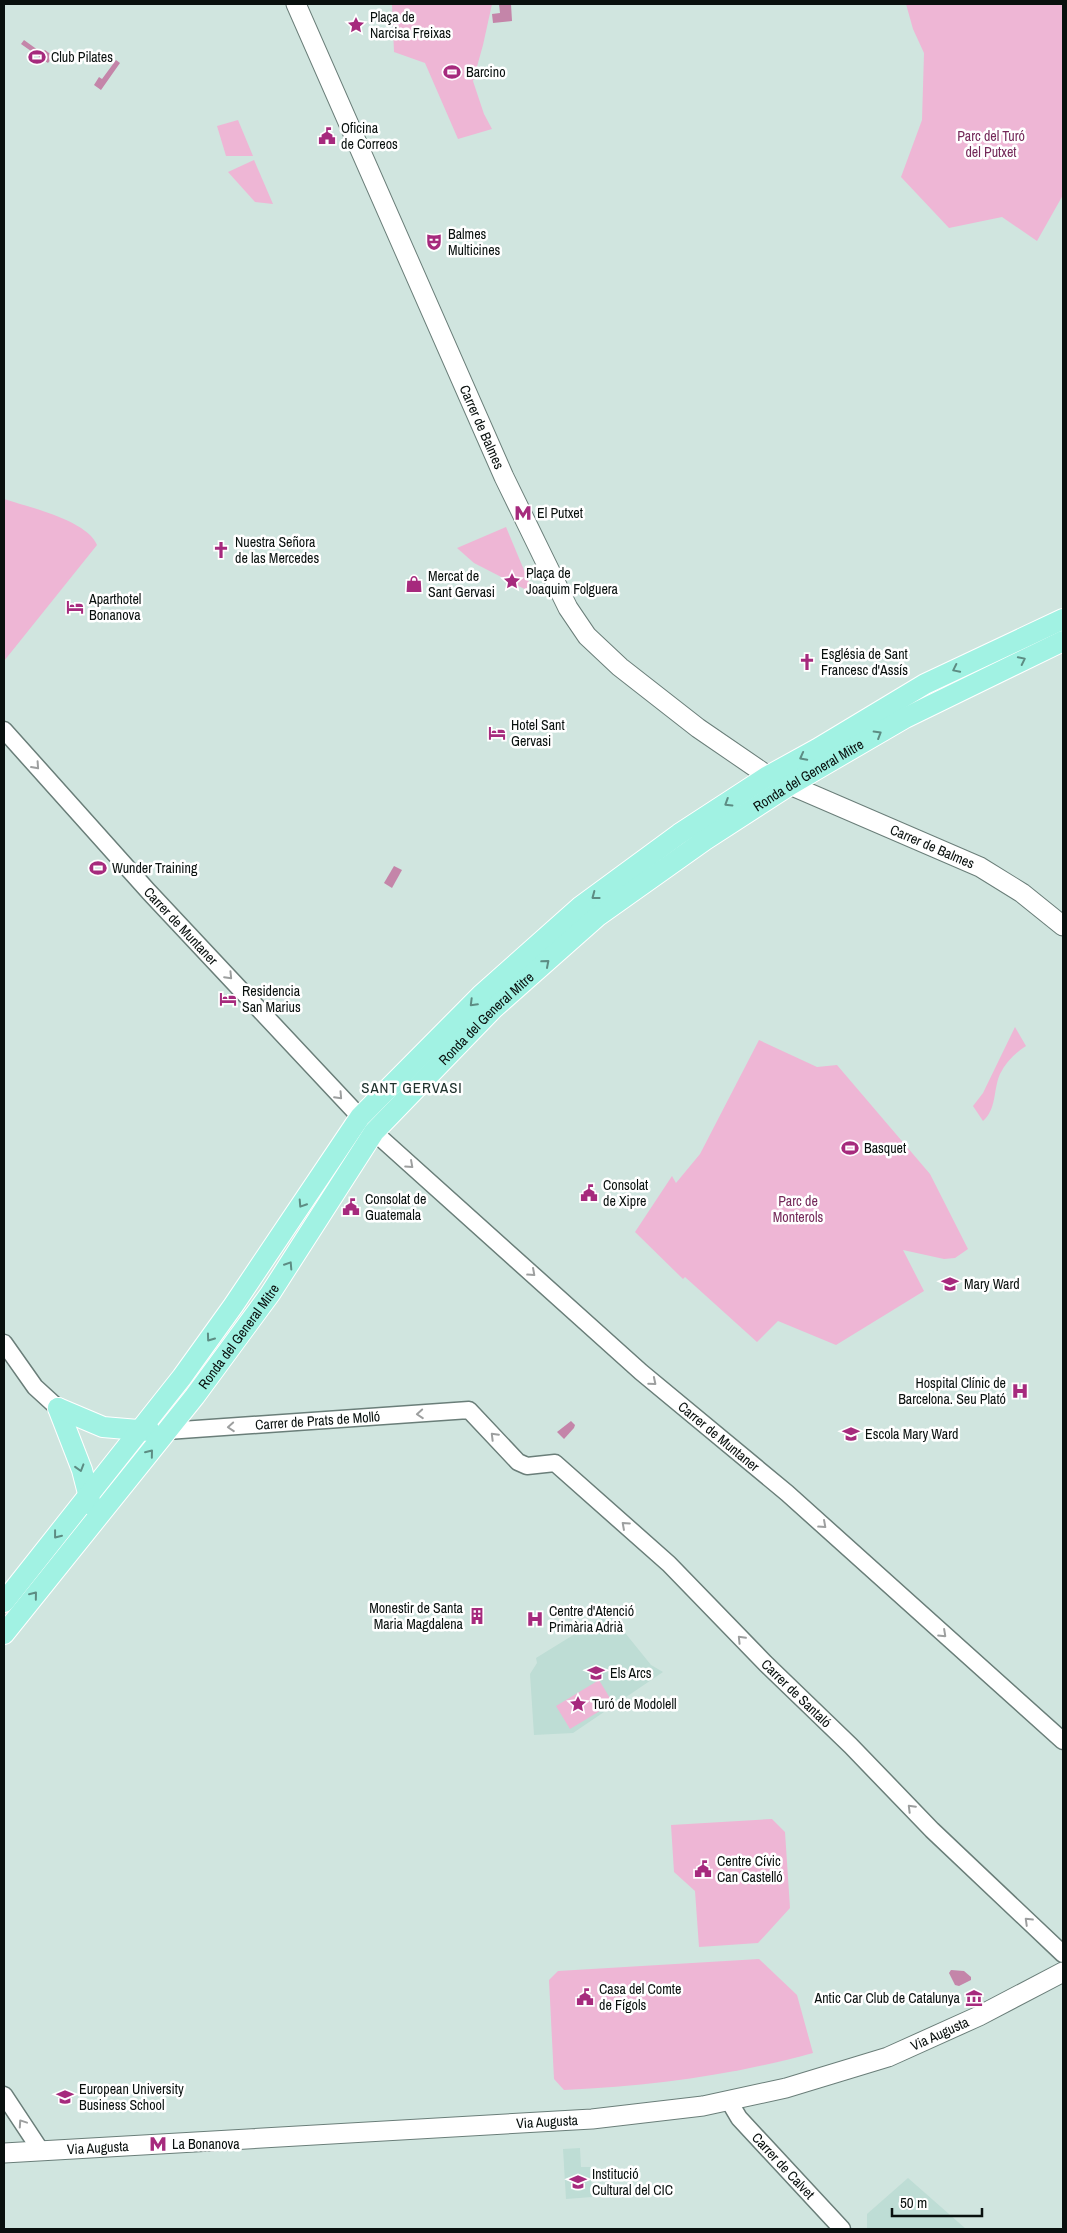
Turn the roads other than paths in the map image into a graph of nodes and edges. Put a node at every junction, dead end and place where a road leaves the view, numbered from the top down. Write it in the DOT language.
graph roads {
  1 [pos="296,4"];
  2 [pos="1063,619"];
  3 [pos="1063,641"];
  4 [pos="896,700"];
  5 [pos="922,708"];
  6 [pos="4,730"];
  7 [pos="768,776"];
  8 [pos="790,785"];
  9 [pos="1063,926"];
  10 [pos="360,1117"];
  11 [pos="374,1132"];
  12 [pos="4,1343"];
  13 [pos="58,1408"];
  14 [pos="91,1422"];
  15 [pos="140,1431"];
  16 [pos="167,1431"];
  17 [pos="70,1438"];
  18 [pos="518,1462"];
  19 [pos="88,1497"];
  20 [pos="97,1518"];
  21 [pos="4,1602"];
  22 [pos="4,1634"];
  23 [pos="1063,1741"];
  24 [pos="1063,1954"];
  25 [pos="1063,1972"];
  26 [pos="4,2095"];
  27 [pos="729,2101"];
  28 [pos="41,2152"];
  29 [pos="4,2153"];
  30 [pos="840,2227"];
  1 -- 7 [label="main road, Carrer de Balmes"];
  2 -- 4 [label="main road, Ronda del General Mitre, one-way"];
  5 -- 3 [label="main road, Ronda del General Mitre, one-way"];
  4 -- 5 [label="main road"];
  4 -- 7 [label="main road, Ronda del General Mitre, one-way"];
  8 -- 5 [label="main road, Ronda del General Mitre, one-way"];
  6 -- 10 [label="street, Carrer de Muntaner, one-way"];
  7 -- 8 [label="main road"];
  7 -- 10 [label="main road, Ronda del General Mitre, one-way"];
  8 -- 9 [label="main road, Carrer de Balmes"];
  11 -- 8 [label="main road, Ronda del General Mitre, one-way"];
  10 -- 11 [label="main road"];
  10 -- 15 [label="main road, Ronda del General Mitre, one-way"];
  16 -- 11 [label="main road, Ronda del General Mitre, one-way"];
  11 -- 23 [label="street, Carrer de Muntaner, one-way"];
  12 -- 13 [label="street"];
  13 -- 14 [label="main road"];
  13 -- 17 [label="main road"];
  14 -- 15 [label="main road"];
  14 -- 17 [label="main road"];
  15 -- 16 [label="main road"];
  15 -- 19 [label="main road, Ronda del General Mitre"];
  18 -- 16 [label="street, Carrer de Prats de Molló, one-way"];
  20 -- 16 [label="main road, Ronda del General Mitre, one-way"];
  17 -- 19 [label="main road, one-way"];
  24 -- 18 [label="street, Carrer de Santaló, one-way"];
  19 -- 20 [label="main road"];
  19 -- 21 [label="main road, Ronda del General Mitre, one-way"];
  22 -- 20 [label="main road, Ronda del General Mitre, one-way"];
  25 -- 27 [label="main road, Via Augusta"];
  28 -- 26 [label="street, one-way"];
  27 -- 28 [label="main road, Via Augusta"];
  27 -- 30 [label="street, Carrer de Calvet"];
  28 -- 29 [label="main road, Via Augusta"];
}
